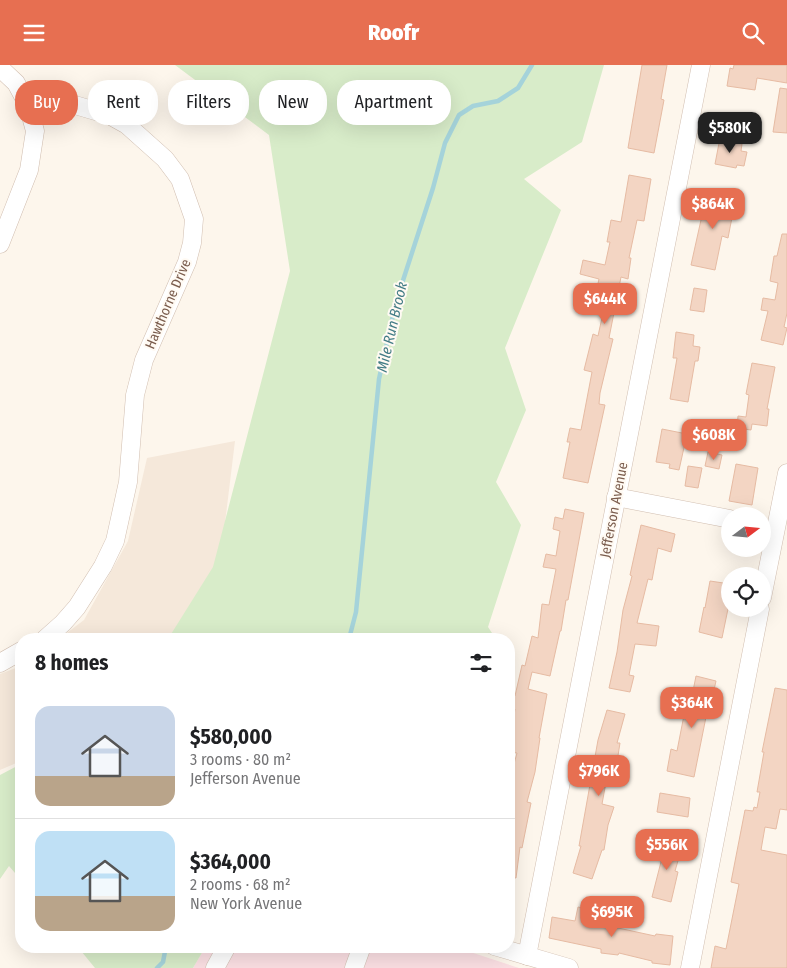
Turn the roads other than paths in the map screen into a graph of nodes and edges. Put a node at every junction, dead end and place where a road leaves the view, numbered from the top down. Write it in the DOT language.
graph roads {
  1 [pos="701,65"];
  2 [pos="0,68"];
  3 [pos="15,82"];
  4 [pos="78,106"];
  5 [pos="34,125"];
  6 [pos="0,243"];
  7 [pos="787,473"];
  8 [pos="616,497"];
  9 [pos="721,517"];
  10 [pos="775,528"];
  11 [pos="768,567"];
  12 [pos="758,617"];
  13 [pos="52,633"];
  14 [pos="15,654"];
  15 [pos="0,663"];
  16 [pos="515,952"];
  17 [pos="223,953"];
  18 [pos="359,953"];
  19 [pos="527,956"];
  20 [pos="215,968"];
  21 [pos="354,968"];
  22 [pos="569,968"];
  23 [pos="690,968"];
  1 -- 8 [label="street, Jefferson Avenue"];
  2 -- 3 [label="street"];
  4 -- 13 [label="street, Hawthorne Drive"];
  5 -- 6 [label="street"];
  7 -- 10 [label="street"];
  8 -- 9 [label="street"];
  8 -- 19 [label="street, Jefferson Avenue"];
  10 -- 11 [label="street"];
  12 -- 23 [label="street"];
  14 -- 15 [label="street"];
  16 -- 19 [label="street"];
  17 -- 20 [label="street"];
  18 -- 21 [label="street"];
  19 -- 22 [label="street"];
}
